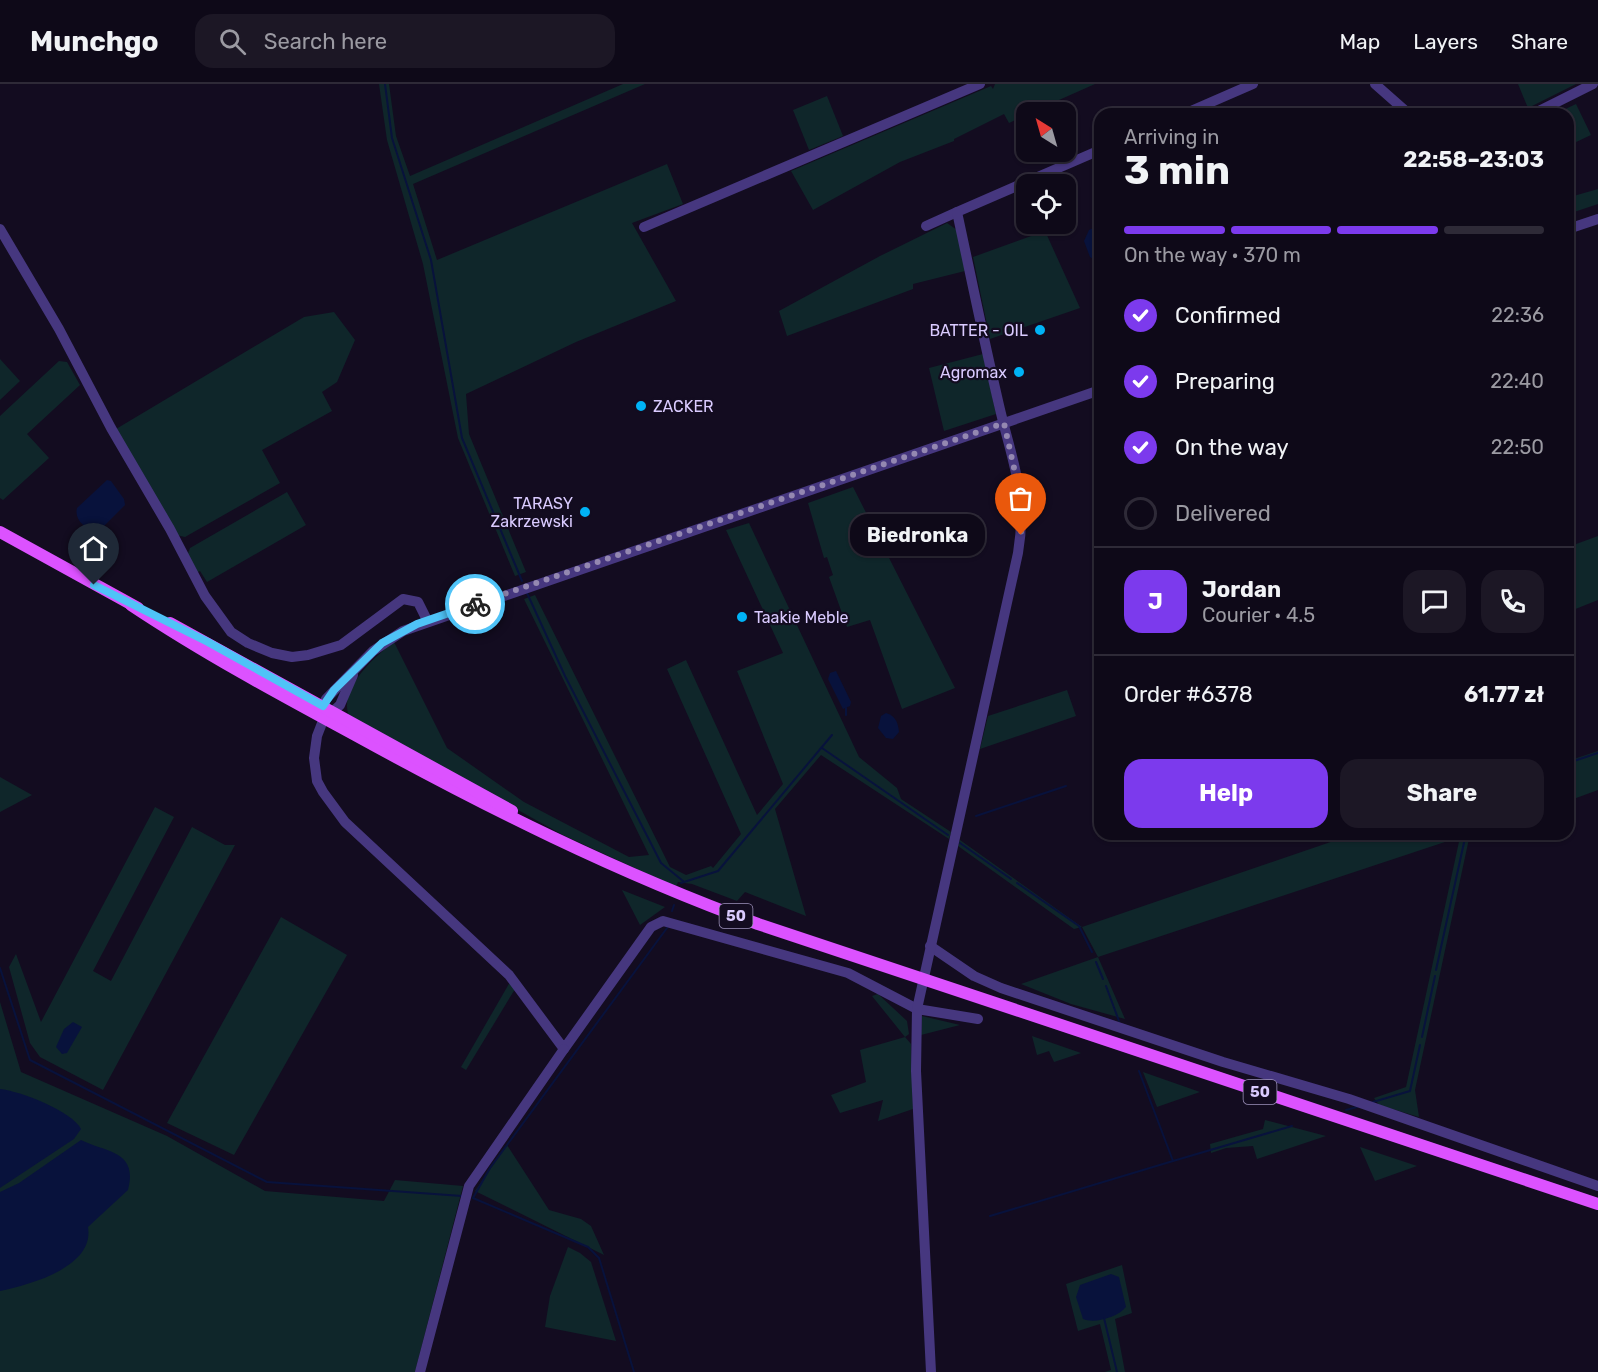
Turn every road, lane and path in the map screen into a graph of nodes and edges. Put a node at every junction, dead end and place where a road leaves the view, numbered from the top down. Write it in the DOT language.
graph roads {
  1 [pos="980,84"];
  2 [pos="1252,84"];
  3 [pos="1375,84"];
  4 [pos="1593,84"];
  5 [pos="1199,108"];
  6 [pos="1402,108"];
  7 [pos="1545,108"];
  8 [pos="1094,153"];
  9 [pos="957,212"];
  10 [pos="1598,219"];
  11 [pos="926,226"];
  12 [pos="644,227"];
  13 [pos="1574,227"];
  14 [pos="0,229"];
  15 [pos="1094,392"];
  16 [pos="1004,423"];
  17 [pos="0,532"];
  18 [pos="427,620"];
  19 [pos="327,712"];
  20 [pos="930,946"];
  21 [pos="922,979"];
  22 [pos="917,1009"];
  23 [pos="978,1019"];
  24 [pos="564,1049"];
  25 [pos="1598,1186"];
  26 [pos="1598,1204"];
  27 [pos="420,1372"];
  28 [pos="931,1372"];
  1 -- 12 [label="street"];
  2 -- 5 [label="street"];
  3 -- 6 [label="street"];
  4 -- 7 [label="street"];
  8 -- 9 [label="street"];
  9 -- 11 [label="street"];
  9 -- 16 [label="street"];
  10 -- 13 [label="street"];
  14 -- 18 [label="street"];
  15 -- 16 [label="street"];
  16 -- 18 [label="street"];
  16 -- 20 [label="street"];
  17 -- 19 [label="main road, 50"];
  18 -- 19 [label="street"];
  19 -- 21 [label="main road, 50"];
  19 -- 24 [label="street"];
  20 -- 21 [label="street"];
  20 -- 25 [label="street"];
  21 -- 22 [label="street"];
  21 -- 26 [label="main road, 50"];
  22 -- 23 [label="street"];
  22 -- 24 [label="street"];
  22 -- 28 [label="street"];
  24 -- 27 [label="street"];
}
